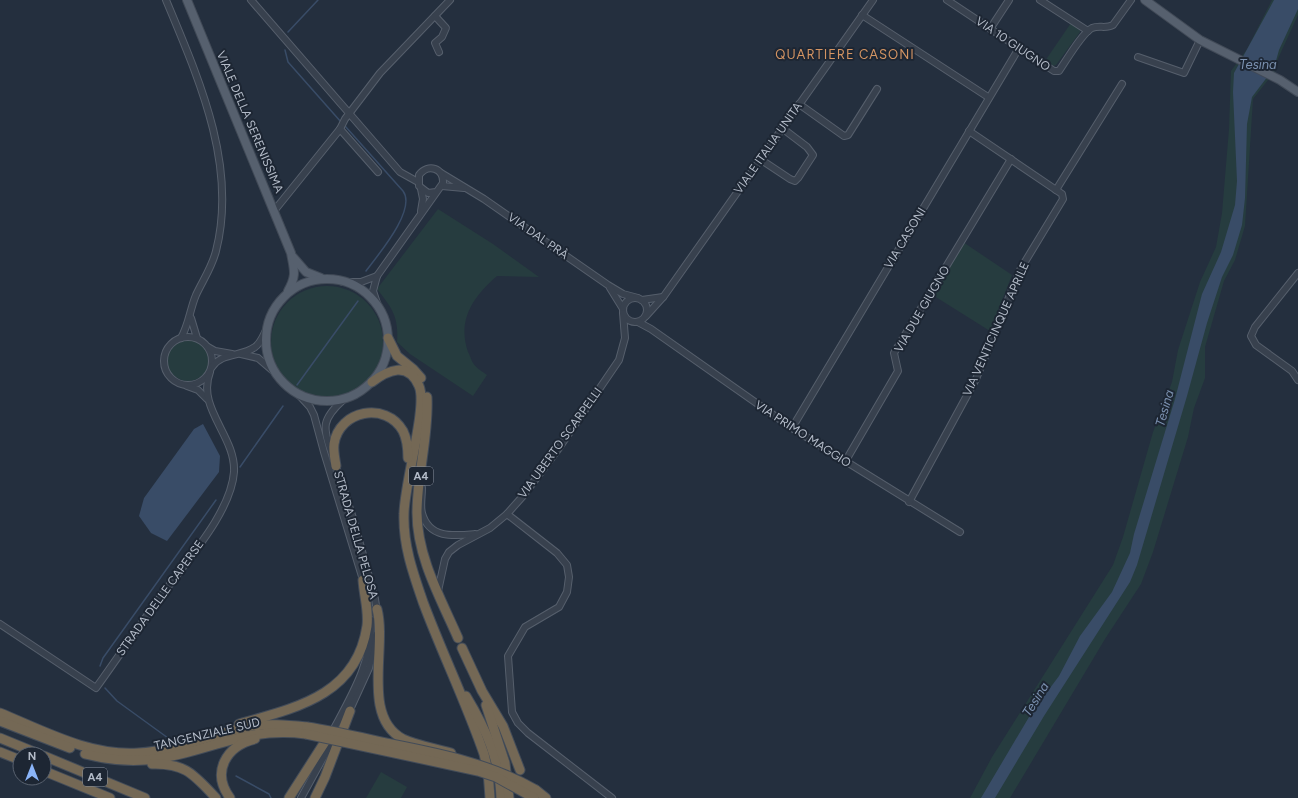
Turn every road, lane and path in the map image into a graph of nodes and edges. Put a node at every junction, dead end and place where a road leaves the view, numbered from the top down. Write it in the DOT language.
graph roads {
  1 [pos="166,0"];
  2 [pos="187,0"];
  3 [pos="251,0"];
  4 [pos="450,0"];
  5 [pos="873,0"];
  6 [pos="947,0"];
  7 [pos="1009,0"];
  8 [pos="1040,0"];
  9 [pos="1131,0"];
  10 [pos="1145,0"];
  11 [pos="862,15"];
  12 [pos="436,16"];
  13 [pos="990,29"];
  14 [pos="1088,31"];
  15 [pos="1200,40"];
  16 [pos="1019,48"];
  17 [pos="439,52"];
  18 [pos="1138,57"];
  19 [pos="1122,84"];
  20 [pos="877,89"];
  21 [pos="1298,92"];
  22 [pos="988,97"];
  23 [pos="799,104"];
  24 [pos="347,117"];
  25 [pos="341,127"];
  26 [pos="782,128"];
  27 [pos="969,131"];
  28 [pos="1011,159"];
  29 [pos="760,160"];
  30 [pos="378,172"];
  31 [pos="441,173"];
  32 [pos="405,174"];
  33 [pos="420,175"];
  34 [pos="418,182"];
  35 [pos="442,186"];
  36 [pos="467,188"];
  37 [pos="421,189"];
  38 [pos="1056,190"];
  39 [pos="436,192"];
  40 [pos="274,211"];
  41 [pos="420,217"];
  42 [pos="291,253"];
  43 [pos="1298,273"];
  44 [pos="377,276"];
  45 [pos="324,279"];
  46 [pos="343,282"];
  47 [pos="608,285"];
  48 [pos="286,293"];
  49 [pos="664,296"];
  50 [pos="640,299"];
  51 [pos="379,309"];
  52 [pos="623,311"];
  53 [pos="191,316"];
  54 [pos="645,317"];
  55 [pos="636,322"];
  56 [pos="267,329"];
  57 [pos="651,329"];
  58 [pos="181,338"];
  59 [pos="197,338"];
  60 [pos="388,338"];
  61 [pos="625,338"];
  62 [pos="207,346"];
  63 [pos="235,354"];
  64 [pos="210,370"];
  65 [pos="272,370"];
  66 [pos="1298,380"];
  67 [pos="372,382"];
  68 [pos="184,385"];
  69 [pos="299,395"];
  70 [pos="208,400"];
  71 [pos="343,400"];
  72 [pos="792,428"];
  73 [pos="423,454"];
  74 [pos="845,462"];
  75 [pos="336,466"];
  76 [pos="408,476"];
  77 [pos="909,502"];
  78 [pos="506,514"];
  79 [pos="960,532"];
  80 [pos="478,534"];
  81 [pos="363,580"];
  82 [pos="438,591"];
  83 [pos="377,609"];
  84 [pos="0,624"];
  85 [pos="458,638"];
  86 [pos="462,648"];
  87 [pos="451,671"];
  88 [pos="482,691"];
  89 [pos="350,711"];
  90 [pos="0,714"];
  91 [pos="0,721"];
  92 [pos="307,730"];
  93 [pos="293,732"];
  94 [pos="330,734"];
  95 [pos="0,738"];
  96 [pos="20,746"];
  97 [pos="178,747"];
  98 [pos="0,752"];
  99 [pos="86,754"];
  100 [pos="12,757"];
  101 [pos="52,759"];
  102 [pos="320,761"];
  103 [pos="472,762"];
  104 [pos="520,770"];
  105 [pos="52,773"];
  106 [pos="533,796"];
  107 [pos="110,798"];
  108 [pos="145,798"];
  109 [pos="216,798"];
  110 [pos="230,798"];
  111 [pos="289,798"];
  112 [pos="301,798"];
  113 [pos="315,798"];
  114 [pos="490,798"];
  115 [pos="501,798"];
  116 [pos="509,798"];
  117 [pos="546,798"];
  118 [pos="612,798"];
  1 -- 53 [label="street"];
  2 -- 40 [label="main road, VIALE DELLA SERENISSIMA"];
  3 -- 24 [label="street"];
  4 -- 12 [label="street"];
  5 -- 11 [label="street, VIALE ITALIA UNITA"];
  6 -- 13 [label="street, VIA 10 GIUGNO"];
  7 -- 13 [label="street"];
  8 -- 14 [label="street"];
  9 -- 14 [label="street"];
  10 -- 15 [label="main road"];
  11 -- 22 [label="street"];
  11 -- 23 [label="street, VIALE ITALIA UNITA"];
  12 -- 17 [label="street"];
  12 -- 24 [label="street"];
  13 -- 16 [label="street, VIA 10 GIUGNO"];
  14 -- 16 [label="street, VIA 10 GIUGNO"];
  15 -- 18 [label="street"];
  15 -- 21 [label="main road"];
  16 -- 22 [label="street, VIA CASONI"];
  19 -- 38 [label="street"];
  20 -- 23 [label="street"];
  22 -- 27 [label="street, VIA CASONI"];
  23 -- 26 [label="street, VIALE ITALIA UNITA"];
  24 -- 25 [label="street"];
  24 -- 32 [label="street"];
  25 -- 30 [label="street"];
  25 -- 40 [label="street"];
  26 -- 29 [label="street, VIALE ITALIA UNITA"];
  26 -- 29 [label="street"];
  27 -- 28 [label="street"];
  27 -- 72 [label="street, VIA CASONI"];
  28 -- 38 [label="street"];
  28 -- 74 [label="street, VIA DUE GIUGNO"];
  29 -- 49 [label="street, VIALE ITALIA UNITA"];
  31 -- 33 [label="street"];
  31 -- 35 [label="street"];
  31 -- 36 [label="street, VIA DAL PRÀ"];
  32 -- 33 [label="street"];
  32 -- 34 [label="street"];
  33 -- 34 [label="street"];
  34 -- 37 [label="street"];
  35 -- 36 [label="street, VIA DAL PRÀ"];
  35 -- 39 [label="street"];
  36 -- 47 [label="street, VIA DAL PRÀ"];
  37 -- 39 [label="street"];
  37 -- 41 [label="street"];
  38 -- 77 [label="street, VIA VENTICINQUE APRILE"];
  39 -- 41 [label="street"];
  40 -- 42 [label="main road, VIALE DELLA SERENISSIMA"];
  41 -- 44 [label="street"];
  42 -- 45 [label="main road, VIALE DELLA SERENISSIMA"];
  42 -- 48 [label="main road, VIALE DELLA SERENISSIMA"];
  43 -- 66 [label="street"];
  44 -- 46 [label="street"];
  44 -- 51 [label="street"];
  45 -- 46 [label="main road"];
  45 -- 48 [label="main road"];
  46 -- 51 [label="main road"];
  47 -- 50 [label="street, VIA DAL PRÀ"];
  47 -- 52 [label="street, VIA DAL PRÀ"];
  48 -- 56 [label="main road"];
  49 -- 50 [label="street"];
  49 -- 54 [label="street, VIALE ITALIA UNITA"];
  50 -- 52 [label="street"];
  50 -- 54 [label="street"];
  51 -- 60 [label="main road"];
  52 -- 55 [label="street"];
  52 -- 61 [label="street, VIA UBERTO SCARPELLI"];
  53 -- 58 [label="street"];
  53 -- 59 [label="street"];
  54 -- 55 [label="street"];
  54 -- 57 [label="street, VIA PRIMO MAGGIO"];
  55 -- 57 [label="street, VIA PRIMO MAGGIO"];
  55 -- 61 [label="street, VIA UBERTO SCARPELLI"];
  56 -- 63 [label="street"];
  56 -- 65 [label="main road"];
  57 -- 72 [label="street, VIA PRIMO MAGGIO"];
  58 -- 59 [label="street"];
  58 -- 68 [label="street, STRADA DELLE CAPERSE"];
  59 -- 62 [label="street"];
  60 -- 67 [label="main road"];
  60 -- 73 [label="highway, A4"];
  61 -- 78 [label="street, VIA UBERTO SCARPELLI"];
  62 -- 63 [label="street"];
  62 -- 64 [label="street, STRADA DELLE CAPERSE"];
  63 -- 64 [label="street"];
  63 -- 65 [label="street"];
  64 -- 68 [label="street"];
  64 -- 70 [label="street, STRADA DELLE CAPERSE"];
  65 -- 69 [label="main road"];
  67 -- 71 [label="main road"];
  67 -- 76 [label="highway, A4"];
  68 -- 70 [label="street, STRADA DELLE CAPERSE"];
  69 -- 71 [label="main road"];
  69 -- 81 [label="street, STRADA DELLA PELOSA"];
  70 -- 84 [label="street, STRADA DELLE CAPERSE"];
  71 -- 75 [label="street, STRADA DELLA PELOSA"];
  72 -- 74 [label="street, VIA PRIMO MAGGIO"];
  73 -- 80 [label="street, VIA UBERTO SCARPELLI"];
  73 -- 82 [label="highway, A4"];
  74 -- 77 [label="street, VIA PRIMO MAGGIO"];
  75 -- 76 [label="highway"];
  75 -- 83 [label="street, STRADA DELLA PELOSA"];
  76 -- 87 [label="highway"];
  77 -- 79 [label="street, VIA PRIMO MAGGIO"];
  78 -- 80 [label="street, VIA UBERTO SCARPELLI"];
  78 -- 118 [label="street"];
  80 -- 82 [label="street, VIA UBERTO SCARPELLI"];
  81 -- 94 [label="street, STRADA DELLA PELOSA"];
  81 -- 97 [label="highway"];
  82 -- 85 [label="highway, A4"];
  83 -- 89 [label="street, STRADA DELLA PELOSA"];
  83 -- 103 [label="highway, bridge"];
  86 -- 88 [label="highway"];
  87 -- 114 [label="highway"];
  87 -- 115 [label="highway"];
  88 -- 104 [label="highway"];
  88 -- 116 [label="highway"];
  89 -- 102 [label="street, STRADA DELLA PELOSA"];
  89 -- 113 [label="highway"];
  90 -- 97 [label="highway, TANGENZIALE SUD"];
  91 -- 99 [label="highway, TANGENZIALE SUD"];
  92 -- 93 [label="highway, TANGENZIALE SUD"];
  92 -- 97 [label="highway, TANGENZIALE SUD"];
  92 -- 103 [label="highway, TANGENZIALE SUD, bridge"];
  92 -- 106 [label="highway, TANGENZIALE SUD, bridge"];
  93 -- 99 [label="highway, TANGENZIALE SUD"];
  93 -- 110 [label="highway"];
  94 -- 102 [label="street, STRADA DELLA PELOSA"];
  94 -- 111 [label="highway"];
  95 -- 96 [label="highway"];
  98 -- 100 [label="highway"];
  99 -- 109 [label="highway"];
  101 -- 108 [label="highway, A4"];
  102 -- 112 [label="street, STRADA DELLA PELOSA"];
  103 -- 106 [label="highway, TANGENZIALE SUD, bridge"];
  105 -- 107 [label="highway, A4"];
  106 -- 117 [label="highway, TANGENZIALE SUD"];
}
